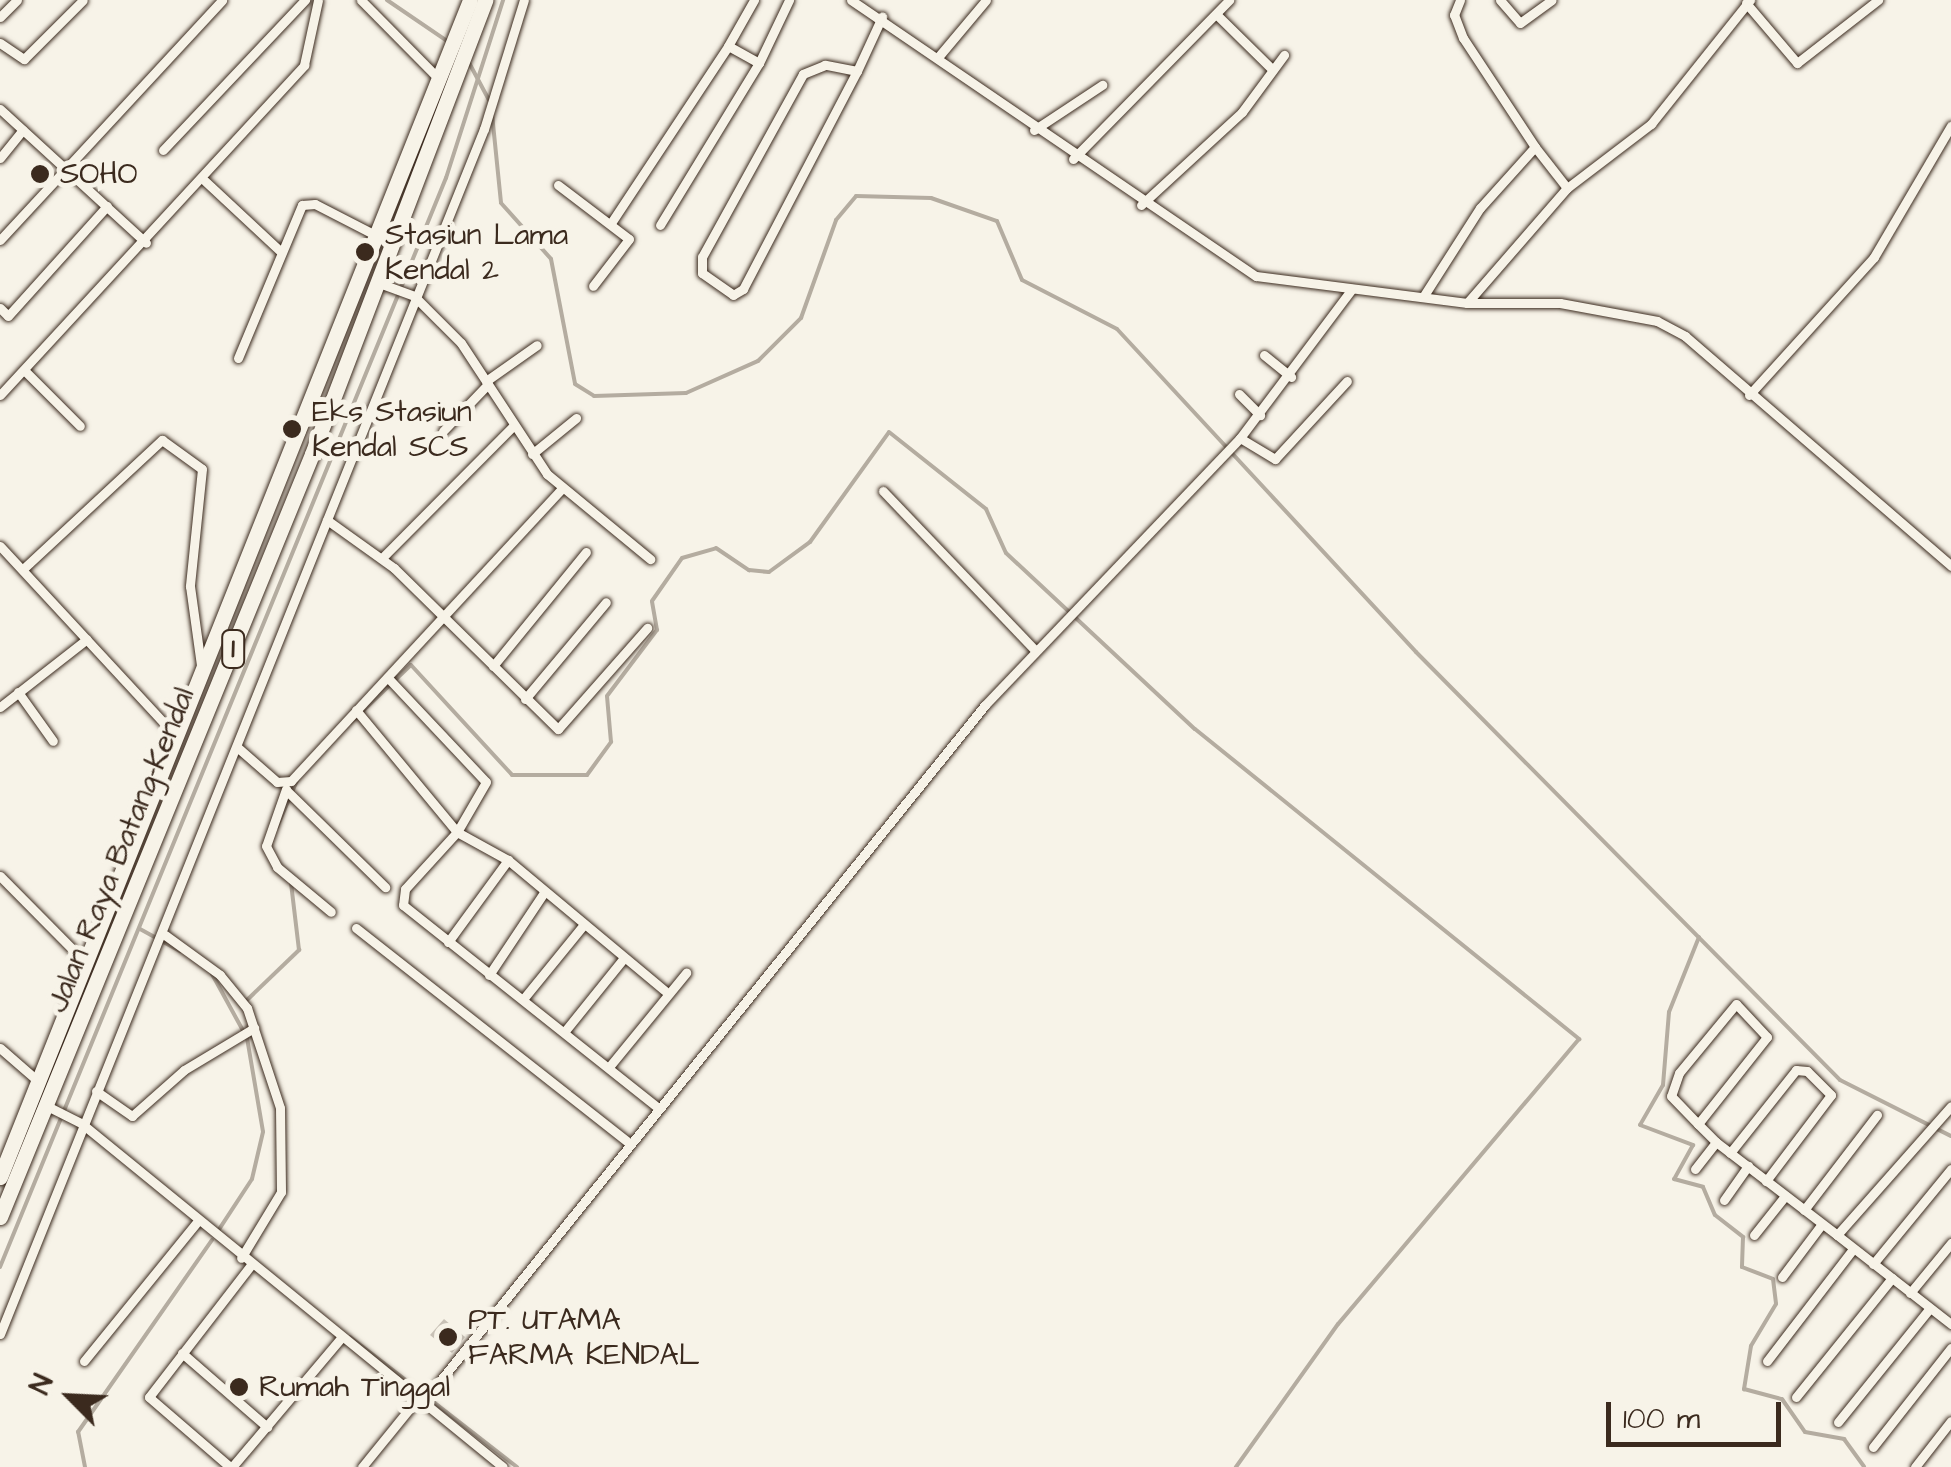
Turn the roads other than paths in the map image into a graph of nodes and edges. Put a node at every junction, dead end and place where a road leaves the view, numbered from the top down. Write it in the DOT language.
graph roads {
  1 [pos="17,0"];
  2 [pos="83,0"];
  3 [pos="222,0"];
  4 [pos="305,0"];
  5 [pos="318,0"];
  6 [pos="361,0"];
  7 [pos="470,0"];
  8 [pos="485,0"];
  9 [pos="524,0"];
  10 [pos="754,0"];
  11 [pos="790,0"];
  12 [pos="851,0"];
  13 [pos="1230,0"];
  14 [pos="1460,0"];
  15 [pos="1500,0"];
  16 [pos="1552,0"];
  17 [pos="1878,0"];
  18 [pos="981,1"];
  19 [pos="1748,2"];
  20 [pos="1217,15"];
  21 [pos="0,17"];
  22 [pos="882,18"];
  23 [pos="467,30"];
  24 [pos="0,43"];
  25 [pos="728,46"];
  26 [pos="1284,55"];
  27 [pos="939,56"];
  28 [pos="758,63"];
  29 [pos="1273,70"];
  30 [pos="856,71"];
  31 [pos="447,76"];
  32 [pos="1102,85"];
  33 [pos="0,109"];
  34 [pos="1951,126"];
  35 [pos="23,130"];
  36 [pos="1034,130"];
  37 [pos="1536,146"];
  38 [pos="163,150"];
  39 [pos="0,158"];
  40 [pos="1073,158"];
  41 [pos="63,166"];
  42 [pos="205,181"];
  43 [pos="558,185"];
  44 [pos="1567,188"];
  45 [pos="1141,205"];
  46 [pos="107,206"];
  47 [pos="611,222"];
  48 [pos="660,225"];
  49 [pos="379,237"];
  50 [pos="0,240"];
  51 [pos="146,243"];
  52 [pos="280,252"];
  53 [pos="383,284"];
  54 [pos="593,286"];
  55 [pos="1352,289"];
  56 [pos="412,295"];
  57 [pos="1423,297"];
  58 [pos="1466,303"];
  59 [pos="2,316"];
  60 [pos="537,344"];
  61 [pos="1264,355"];
  62 [pos="238,358"];
  63 [pos="24,370"];
  64 [pos="1291,377"];
  65 [pos="1347,381"];
  66 [pos="487,382"];
  67 [pos="1239,394"];
  68 [pos="0,395"];
  69 [pos="1750,395"];
  70 [pos="1260,415"];
  71 [pos="576,418"];
  72 [pos="514,425"];
  73 [pos="80,426"];
  74 [pos="443,430"];
  75 [pos="1236,442"];
  76 [pos="532,454"];
  77 [pos="562,488"];
  78 [pos="883,491"];
  79 [pos="327,520"];
  80 [pos="0,546"];
  81 [pos="586,552"];
  82 [pos="382,558"];
  83 [pos="650,558"];
  84 [pos="1951,566"];
  85 [pos="22,569"];
  86 [pos="606,602"];
  87 [pos="448,619"];
  88 [pos="646,628"];
  89 [pos="86,639"];
  90 [pos="1035,650"];
  91 [pos="493,666"];
  92 [pos="389,678"];
  93 [pos="204,680"];
  94 [pos="18,692"];
  95 [pos="525,699"];
  96 [pos="0,707"];
  97 [pos="356,710"];
  98 [pos="179,739"];
  99 [pos="53,741"];
  100 [pos="237,747"];
  101 [pos="276,782"];
  102 [pos="286,790"];
  103 [pos="456,832"];
  104 [pos="508,860"];
  105 [pos="0,876"];
  106 [pos="385,887"];
  107 [pos="544,894"];
  108 [pos="331,912"];
  109 [pos="582,927"];
  110 [pos="356,928"];
  111 [pos="164,936"];
  112 [pos="448,942"];
  113 [pos="622,959"];
  114 [pos="86,964"];
  115 [pos="686,973"];
  116 [pos="488,975"];
  117 [pos="665,991"];
  118 [pos="524,998"];
  119 [pos="252,1030"];
  120 [pos="565,1031"];
  121 [pos="0,1048"];
  122 [pos="609,1067"];
  123 [pos="39,1082"];
  124 [pos="96,1090"];
  125 [pos="656,1106"];
  126 [pos="51,1108"];
  127 [pos="1947,1110"];
  128 [pos="1877,1115"];
  129 [pos="78,1121"];
  130 [pos="1698,1124"];
  131 [pos="628,1141"];
  132 [pos="1716,1142"];
  133 [pos="1730,1153"];
  134 [pos="1748,1166"];
  135 [pos="1694,1168"];
  136 [pos="1951,1169"];
  137 [pos="0,1176"];
  138 [pos="1766,1180"];
  139 [pos="1785,1196"];
  140 [pos="1724,1200"];
  141 [pos="1804,1210"];
  142 [pos="0,1217"];
  143 [pos="198,1222"];
  144 [pos="1822,1224"];
  145 [pos="1754,1235"];
  146 [pos="1837,1235"];
  147 [pos="1951,1243"];
  148 [pos="1854,1248"];
  149 [pos="241,1258"];
  150 [pos="1873,1264"];
  151 [pos="251,1266"];
  152 [pos="1782,1277"];
  153 [pos="1892,1278"];
  154 [pos="1910,1293"];
  155 [pos="1930,1308"];
  156 [pos="1951,1324"];
  157 [pos="0,1334"];
  158 [pos="341,1338"];
  159 [pos="1951,1348"];
  160 [pos="182,1353"];
  161 [pos="84,1361"];
  162 [pos="1767,1361"];
  163 [pos="1796,1397"];
  164 [pos="421,1400"];
  165 [pos="1838,1422"];
  166 [pos="1951,1422"];
  167 [pos="266,1427"];
  168 [pos="1872,1447"];
  169 [pos="231,1467"];
  170 [pos="362,1467"];
  171 [pos="503,1467"];
  172 [pos="1915,1467"];
  1 -- 21 [label="street"];
  2 -- 24 [label="street"];
  3 -- 41 [label="street"];
  4 -- 38 [label="street"];
  5 -- 42 [label="street"];
  6 -- 31 [label="street"];
  7 -- 23 [label="highway, Jalan Raya Batang-Kendal / 1"];
  8 -- 23 [label="highway, Jalan Raya Batang-Kendal / 1"];
  9 -- 56 [label="street"];
  10 -- 25 [label="street"];
  11 -- 28 [label="street"];
  12 -- 22 [label="street"];
  13 -- 20 [label="street"];
  14 -- 37 [label="street"];
  15 -- 16 [label="street"];
  17 -- 19 [label="street"];
  18 -- 27 [label="street"];
  19 -- 44 [label="street"];
  20 -- 29 [label="street"];
  20 -- 40 [label="street"];
  22 -- 27 [label="street"];
  22 -- 30 [label="street"];
  23 -- 31 [label="highway, Jalan Raya Batang-Kendal / 1"];
  25 -- 28 [label="street"];
  25 -- 47 [label="street"];
  26 -- 29 [label="street"];
  27 -- 36 [label="street"];
  28 -- 48 [label="street"];
  29 -- 45 [label="street"];
  30 -- 30 [label="street"];
  31 -- 49 [label="highway, Jalan Raya Batang-Kendal / 1"];
  31 -- 53 [label="highway, Jalan Raya Batang-Kendal / 1"];
  32 -- 36 [label="street"];
  33 -- 35 [label="street"];
  34 -- 69 [label="street"];
  35 -- 39 [label="street"];
  35 -- 41 [label="street"];
  36 -- 40 [label="street"];
  37 -- 44 [label="street"];
  37 -- 57 [label="street"];
  40 -- 45 [label="street"];
  41 -- 46 [label="street"];
  41 -- 50 [label="street"];
  42 -- 51 [label="street"];
  42 -- 52 [label="street"];
  43 -- 47 [label="street"];
  44 -- 58 [label="street"];
  45 -- 55 [label="street"];
  46 -- 51 [label="street"];
  46 -- 59 [label="street"];
  47 -- 54 [label="street"];
  49 -- 52 [label="street"];
  49 -- 93 [label="highway, Jalan Raya Batang-Kendal / 1"];
  51 -- 63 [label="street"];
  52 -- 62 [label="street"];
  53 -- 56 [label="street"];
  53 -- 126 [label="highway, Jalan Raya Batang-Kendal / 1"];
  55 -- 57 [label="street"];
  55 -- 64 [label="street"];
  56 -- 66 [label="street"];
  56 -- 79 [label="street"];
  57 -- 58 [label="street"];
  58 -- 69 [label="street"];
  60 -- 66 [label="street"];
  61 -- 64 [label="street"];
  63 -- 68 [label="street"];
  63 -- 73 [label="street"];
  64 -- 70 [label="street"];
  65 -- 75 [label="street"];
  66 -- 72 [label="street"];
  66 -- 74 [label="street"];
  67 -- 70 [label="street"];
  69 -- 84 [label="street"];
  70 -- 75 [label="street"];
  71 -- 76 [label="street"];
  72 -- 76 [label="street"];
  72 -- 82 [label="street"];
  75 -- 90 [label="street"];
  76 -- 77 [label="street"];
  77 -- 83 [label="street"];
  77 -- 87 [label="street"];
  78 -- 90 [label="street"];
  79 -- 82 [label="street"];
  79 -- 100 [label="street"];
  80 -- 85 [label="street"];
  81 -- 91 [label="street"];
  82 -- 87 [label="street"];
  85 -- 89 [label="street"];
  85 -- 93 [label="street"];
  86 -- 95 [label="street"];
  87 -- 91 [label="street"];
  87 -- 92 [label="street"];
  88 -- 95 [label="street"];
  89 -- 94 [label="street"];
  89 -- 98 [label="street"];
  90 -- 125 [label="street"];
  91 -- 95 [label="street"];
  92 -- 97 [label="street"];
  92 -- 103 [label="street"];
  93 -- 98 [label="highway, Jalan Raya Batang-Kendal / 1"];
  94 -- 96 [label="street"];
  94 -- 99 [label="street"];
  97 -- 101 [label="street"];
  97 -- 103 [label="street"];
  98 -- 114 [label="highway, Jalan Raya Batang-Kendal / 1"];
  100 -- 101 [label="street"];
  100 -- 111 [label="street"];
  101 -- 102 [label="street"];
  102 -- 106 [label="street"];
  102 -- 108 [label="street"];
  103 -- 104 [label="street"];
  103 -- 112 [label="street"];
  104 -- 107 [label="street"];
  104 -- 112 [label="street"];
  105 -- 114 [label="street"];
  107 -- 109 [label="street"];
  107 -- 116 [label="street"];
  109 -- 113 [label="street"];
  109 -- 118 [label="street"];
  110 -- 131 [label="street"];
  111 -- 119 [label="street"];
  111 -- 124 [label="street"];
  112 -- 116 [label="street"];
  113 -- 117 [label="street"];
  113 -- 120 [label="street"];
  114 -- 123 [label="highway, Jalan Raya Batang-Kendal / 1"];
  115 -- 117 [label="street"];
  116 -- 118 [label="street"];
  117 -- 122 [label="street"];
  118 -- 120 [label="street"];
  119 -- 124 [label="street"];
  119 -- 149 [label="street"];
  120 -- 122 [label="street"];
  121 -- 123 [label="street"];
  122 -- 125 [label="street"];
  123 -- 137 [label="highway, Jalan Raya Batang-Kendal / 1"];
  124 -- 129 [label="street"];
  125 -- 131 [label="street"];
  126 -- 129 [label="street"];
  126 -- 142 [label="highway, Jalan Raya Batang-Kendal / 1"];
  127 -- 146 [label="street"];
  128 -- 141 [label="street"];
  129 -- 143 [label="street"];
  129 -- 157 [label="street"];
  130 -- 130 [label="street"];
  130 -- 132 [label="street"];
  131 -- 164 [label="street"];
  132 -- 133 [label="street"];
  132 -- 135 [label="street"];
  133 -- 134 [label="street"];
  133 -- 138 [label="street"];
  134 -- 138 [label="street"];
  134 -- 140 [label="street"];
  136 -- 150 [label="street"];
  138 -- 139 [label="street"];
  139 -- 141 [label="street"];
  139 -- 145 [label="street"];
  141 -- 144 [label="street"];
  143 -- 149 [label="street"];
  143 -- 161 [label="street"];
  144 -- 146 [label="street"];
  144 -- 152 [label="street"];
  146 -- 148 [label="street"];
  147 -- 154 [label="street"];
  148 -- 150 [label="street"];
  148 -- 162 [label="street"];
  149 -- 151 [label="street"];
  150 -- 153 [label="street"];
  151 -- 158 [label="street"];
  151 -- 160 [label="street"];
  153 -- 154 [label="street"];
  153 -- 163 [label="street"];
  154 -- 155 [label="street"];
  155 -- 156 [label="street"];
  155 -- 165 [label="street"];
  158 -- 164 [label="street"];
  158 -- 167 [label="street"];
  159 -- 168 [label="street"];
  160 -- 167 [label="street"];
  160 -- 169 [label="street"];
  164 -- 170 [label="street"];
  164 -- 171 [label="street"];
  166 -- 172 [label="street"];
  167 -- 169 [label="street"];
}
